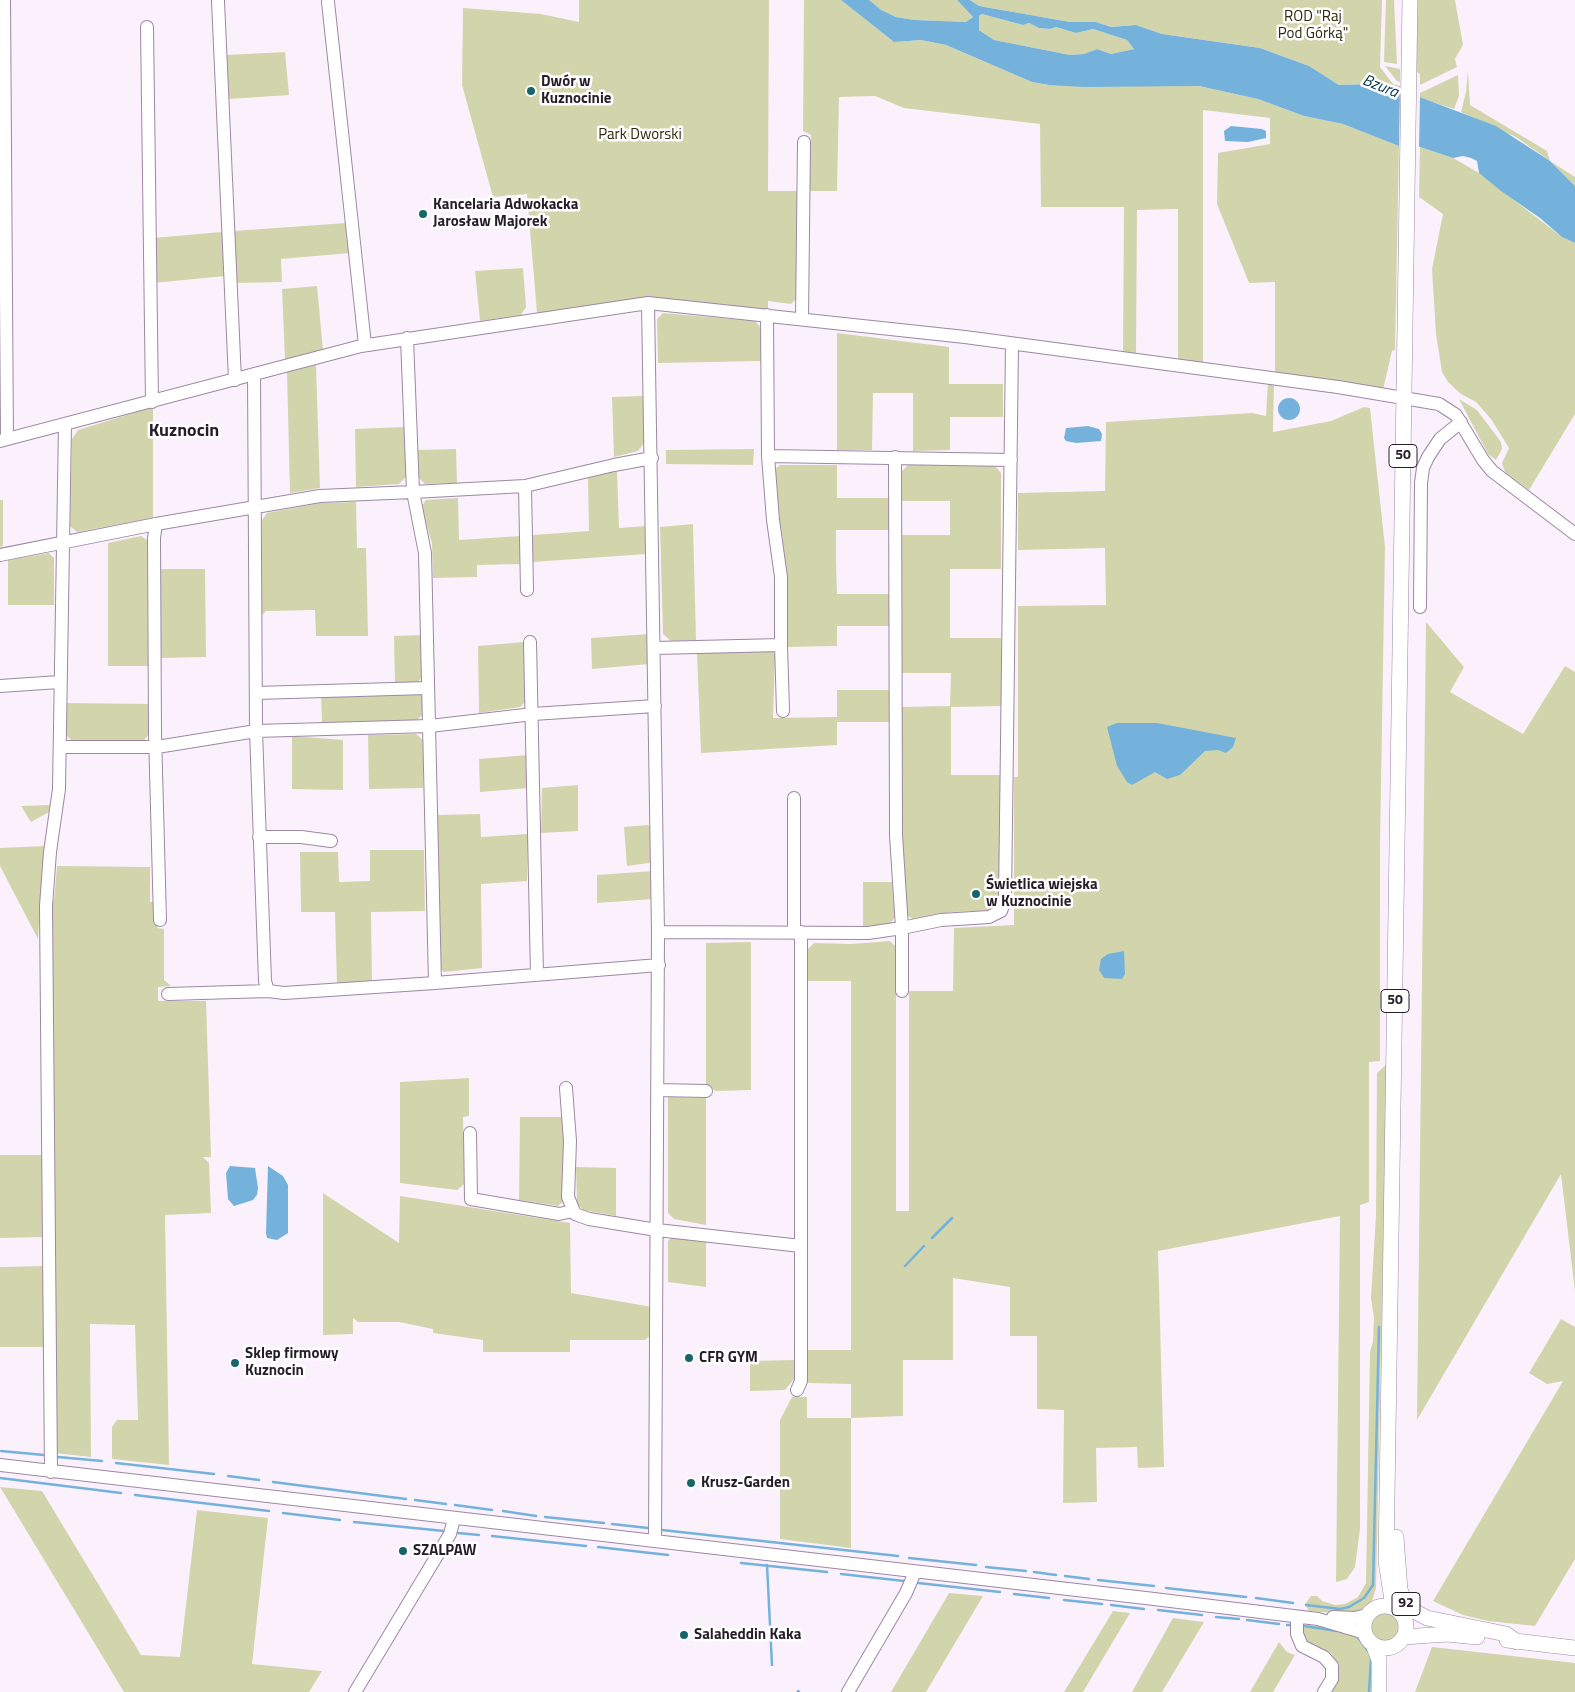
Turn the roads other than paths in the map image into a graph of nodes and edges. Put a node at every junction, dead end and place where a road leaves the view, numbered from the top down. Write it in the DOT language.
graph roads {
  1 [pos="4,0"];
  2 [pos="218,0"];
  3 [pos="1410,0"];
  4 [pos="328,2"];
  5 [pos="147,27"];
  6 [pos="804,142"];
  7 [pos="648,303"];
  8 [pos="767,315"];
  9 [pos="802,319"];
  10 [pos="407,338"];
  11 [pos="365,345"];
  12 [pos="1012,345"];
  13 [pos="254,374"];
  14 [pos="235,380"];
  15 [pos="1404,397"];
  16 [pos="152,402"];
  17 [pos="1461,422"];
  18 [pos="64,424"];
  19 [pos="4,440"];
  20 [pos="768,456"];
  21 [pos="652,458"];
  22 [pos="895,458"];
  23 [pos="1011,460"];
  24 [pos="525,486"];
  25 [pos="413,492"];
  26 [pos="256,507"];
  27 [pos="156,524"];
  28 [pos="1575,534"];
  29 [pos="62,543"];
  30 [pos="0,555"];
  31 [pos="527,590"];
  32 [pos="1420,607"];
  33 [pos="530,642"];
  34 [pos="780,645"];
  35 [pos="656,648"];
  36 [pos="59,682"];
  37 [pos="0,686"];
  38 [pos="428,688"];
  39 [pos="256,693"];
  40 [pos="655,706"];
  41 [pos="782,711"];
  42 [pos="533,714"];
  43 [pos="430,726"];
  44 [pos="256,731"];
  45 [pos="60,747"];
  46 [pos="157,747"];
  47 [pos="794,798"];
  48 [pos="259,837"];
  49 [pos="331,841"];
  50 [pos="160,920"];
  51 [pos="902,928"];
  52 [pos="658,932"];
  53 [pos="797,932"];
  54 [pos="658,966"];
  55 [pos="538,975"];
  56 [pos="435,983"];
  57 [pos="268,991"];
  58 [pos="902,991"];
  59 [pos="168,994"];
  60 [pos="566,1088"];
  61 [pos="658,1090"];
  62 [pos="706,1092"];
  63 [pos="470,1133"];
  64 [pos="573,1211"];
  65 [pos="658,1230"];
  66 [pos="800,1246"];
  67 [pos="797,1390"];
  68 [pos="0,1465"];
  69 [pos="51,1472"];
  70 [pos="1387,1487"];
  71 [pos="454,1519"];
  72 [pos="655,1540"];
  73 [pos="1386,1560"];
  74 [pos="915,1572"];
  75 [pos="1393,1607"];
  76 [pos="1371,1611"];
  77 [pos="1297,1617"];
  78 [pos="1318,1619"];
  79 [pos="1405,1621"];
  80 [pos="1447,1634"];
  81 [pos="1369,1639"];
  82 [pos="1399,1642"];
  83 [pos="1517,1642"];
  84 [pos="1575,1648"];
  85 [pos="355,1692"];
  86 [pos="848,1692"];
  87 [pos="1324,1692"];
  88 [pos="1379,1692"];
  89 [pos="1386,1692"];
  1 -- 19 [label="street"];
  2 -- 14 [label="street"];
  3 -- 15 [label="main road, 50"];
  4 -- 11 [label="street"];
  5 -- 16 [label="street"];
  6 -- 9 [label="street"];
  7 -- 8 [label="street"];
  7 -- 10 [label="street"];
  7 -- 21 [label="street"];
  8 -- 9 [label="street"];
  8 -- 20 [label="street"];
  9 -- 12 [label="street"];
  10 -- 11 [label="street"];
  10 -- 25 [label="street"];
  11 -- 13 [label="street"];
  12 -- 15 [label="street"];
  12 -- 23 [label="street"];
  13 -- 14 [label="street"];
  13 -- 26 [label="street"];
  14 -- 16 [label="street"];
  15 -- 17 [label="street"];
  15 -- 70 [label="main road, 50"];
  16 -- 18 [label="street"];
  17 -- 28 [label="street"];
  17 -- 32 [label="street"];
  18 -- 19 [label="street"];
  18 -- 29 [label="street"];
  20 -- 22 [label="street"];
  20 -- 34 [label="street"];
  21 -- 24 [label="street"];
  21 -- 35 [label="street"];
  22 -- 23 [label="street"];
  22 -- 51 [label="street"];
  23 -- 51 [label="street"];
  24 -- 25 [label="street"];
  24 -- 31 [label="street"];
  25 -- 26 [label="street"];
  25 -- 38 [label="street"];
  26 -- 27 [label="street"];
  26 -- 39 [label="street"];
  27 -- 29 [label="street"];
  27 -- 46 [label="street"];
  29 -- 30 [label="street"];
  29 -- 36 [label="street"];
  33 -- 42 [label="street"];
  34 -- 35 [label="street"];
  34 -- 41 [label="street"];
  35 -- 40 [label="street"];
  36 -- 37 [label="street"];
  36 -- 45 [label="street"];
  38 -- 39 [label="street"];
  38 -- 43 [label="street"];
  39 -- 44 [label="street"];
  40 -- 42 [label="street"];
  40 -- 52 [label="street"];
  42 -- 43 [label="street"];
  42 -- 55 [label="street"];
  43 -- 44 [label="street"];
  43 -- 56 [label="street"];
  44 -- 46 [label="street"];
  44 -- 48 [label="street"];
  45 -- 46 [label="street"];
  45 -- 69 [label="street"];
  46 -- 50 [label="street"];
  47 -- 53 [label="street"];
  48 -- 49 [label="street"];
  48 -- 57 [label="street"];
  51 -- 53 [label="street"];
  51 -- 58 [label="street"];
  52 -- 53 [label="street"];
  52 -- 54 [label="street"];
  53 -- 66 [label="street"];
  54 -- 55 [label="street"];
  54 -- 61 [label="street"];
  55 -- 56 [label="street"];
  56 -- 57 [label="street"];
  57 -- 59 [label="street"];
  60 -- 64 [label="street"];
  61 -- 62 [label="street"];
  61 -- 65 [label="street"];
  63 -- 64 [label="street"];
  64 -- 65 [label="street"];
  65 -- 66 [label="street"];
  65 -- 72 [label="street"];
  66 -- 67 [label="street"];
  68 -- 69 [label="street"];
  69 -- 71 [label="street"];
  70 -- 73 [label="main road, 50"];
  70 -- 83 [label="main road, 92"];
  71 -- 72 [label="street"];
  71 -- 85 [label="street"];
  72 -- 74 [label="street"];
  73 -- 75 [label="main road, 50"];
  73 -- 76 [label="main road, 50"];
  74 -- 77 [label="street"];
  74 -- 86 [label="street"];
  75 -- 76 [label="main road"];
  75 -- 79 [label="main road"];
  76 -- 78 [label="street"];
  76 -- 81 [label="main road, 50"];
  77 -- 78 [label="street"];
  77 -- 87 [label="street"];
  78 -- 81 [label="street"];
  79 -- 80 [label="main road, 92"];
  79 -- 82 [label="main road"];
  80 -- 82 [label="main road, 92"];
  80 -- 83 [label="main road, 92"];
  81 -- 82 [label="main road"];
  81 -- 88 [label="main road, 50"];
  82 -- 89 [label="main road"];
  83 -- 84 [label="main road, 92"];
}
